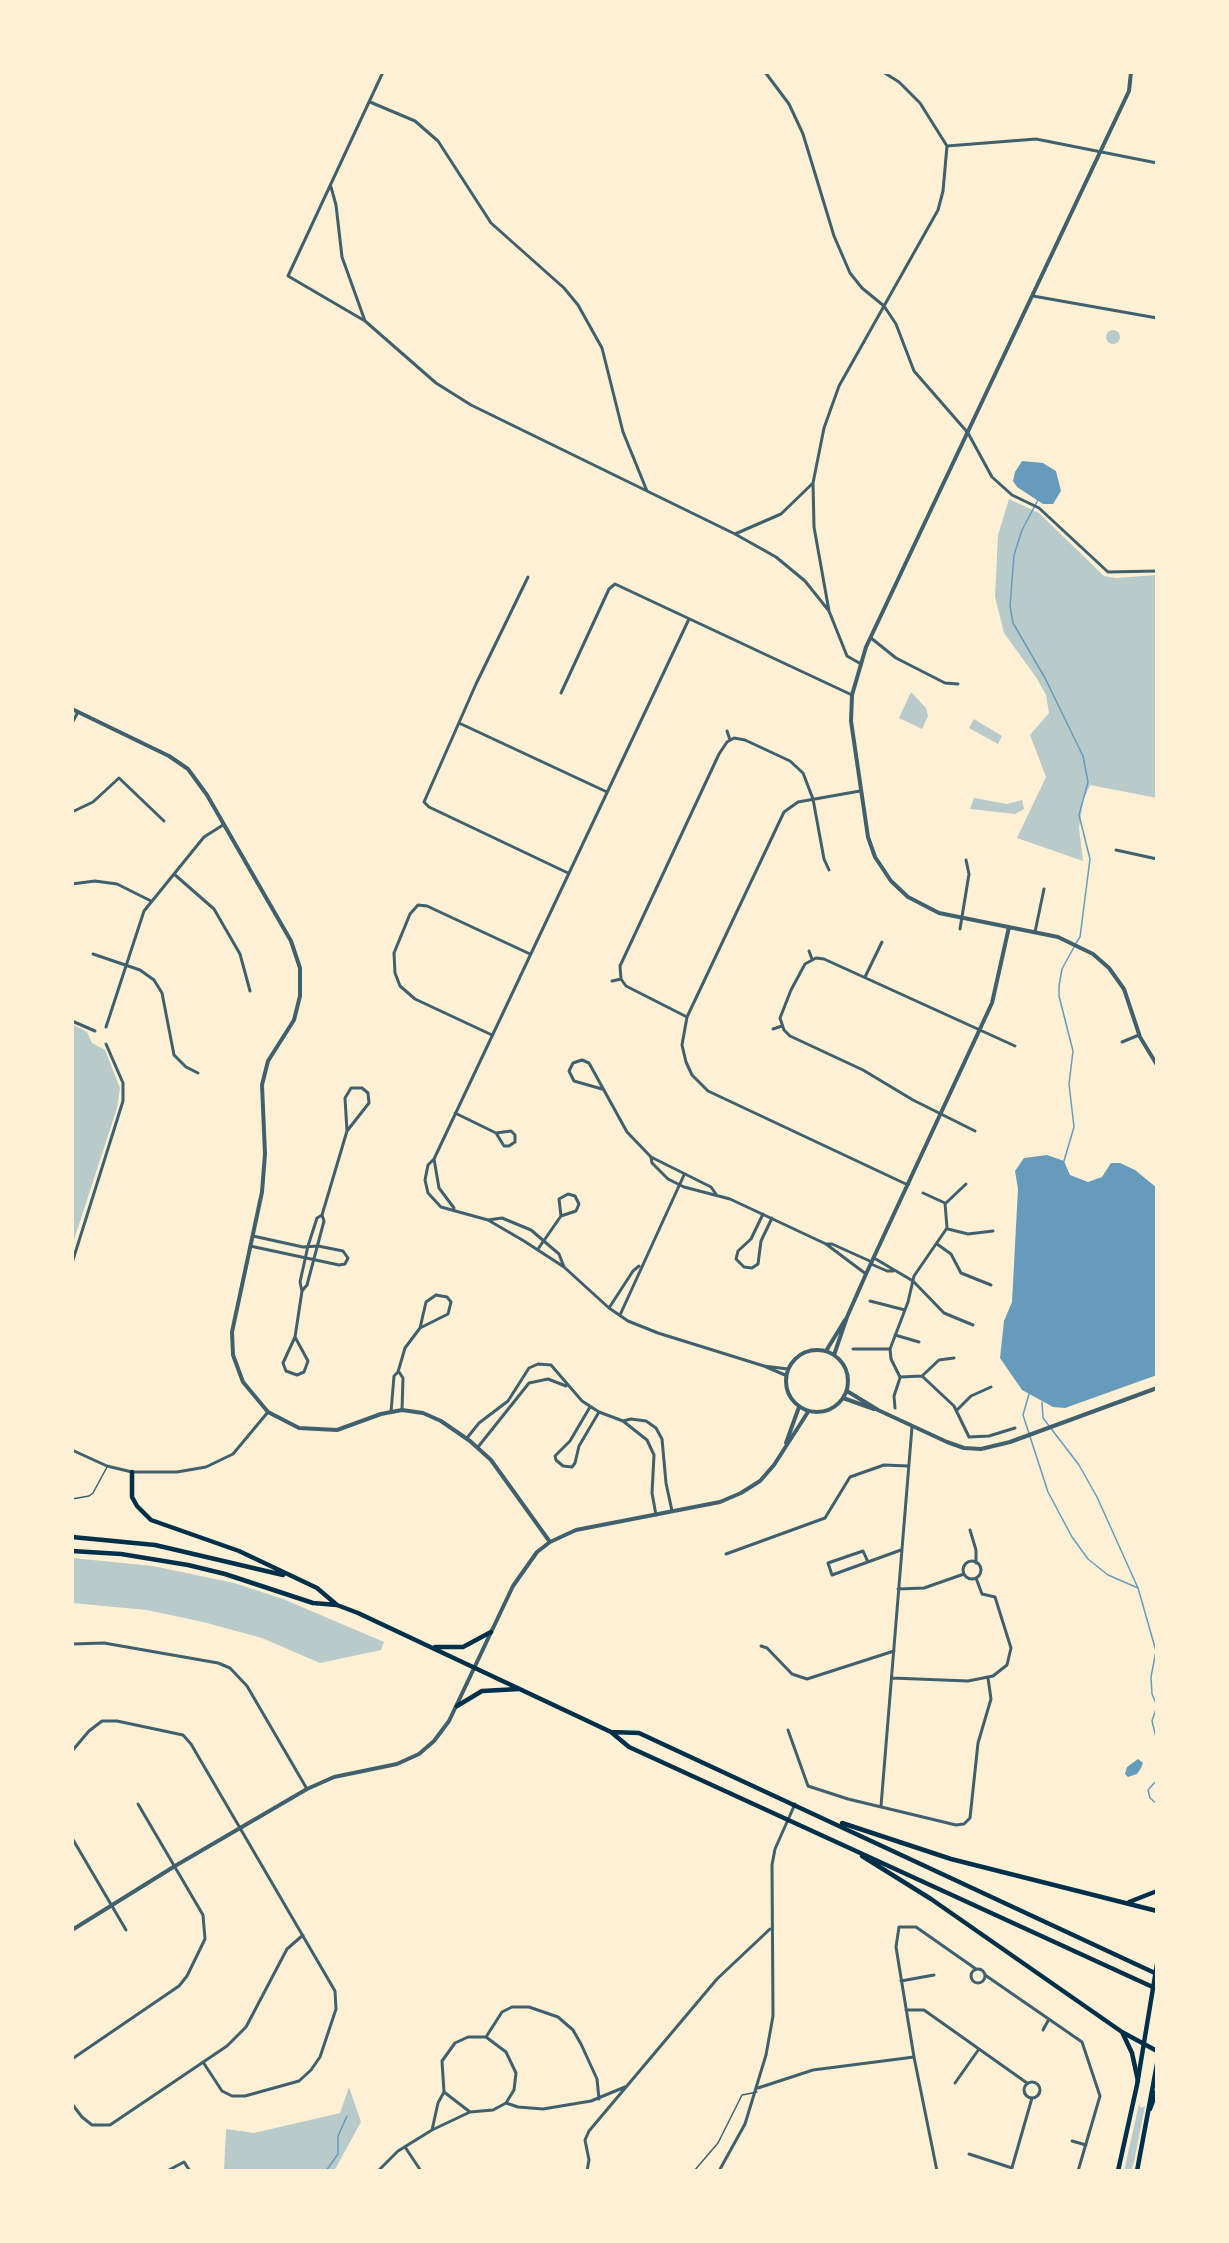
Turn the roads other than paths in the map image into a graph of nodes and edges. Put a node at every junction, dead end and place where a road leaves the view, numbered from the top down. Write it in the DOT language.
graph roads {
  1 [pos="383,72"];
  2 [pos="765,72"];
  3 [pos="883,72"];
  4 [pos="1131,72"];
  5 [pos="369,102"];
  6 [pos="947,146"];
  7 [pos="1100,153"];
  8 [pos="1157,163"];
  9 [pos="331,185"];
  10 [pos="1033,296"];
  11 [pos="884,306"];
  12 [pos="1157,318"];
  13 [pos="364,321"];
  14 [pos="968,433"];
  15 [pos="813,483"];
  16 [pos="648,493"];
  17 [pos="735,534"];
  18 [pos="1157,571"];
  19 [pos="528,577"];
  20 [pos="829,611"];
  21 [pos="689,619"];
  22 [pos="871,638"];
  23 [pos="861,664"];
  24 [pos="958,684"];
  25 [pos="561,693"];
  26 [pos="852,695"];
  27 [pos="72,709"];
  28 [pos="78,712"];
  29 [pos="72,723"];
  30 [pos="458,723"];
  31 [pos="727,731"];
  32 [pos="730,740"];
  33 [pos="860,791"];
  34 [pos="607,792"];
  35 [pos="813,799"];
  36 [pos="72,812"];
  37 [pos="164,821"];
  38 [pos="223,825"];
  39 [pos="1116,850"];
  40 [pos="1157,859"];
  41 [pos="966,860"];
  42 [pos="829,870"];
  43 [pos="568,873"];
  44 [pos="174,874"];
  45 [pos="72,884"];
  46 [pos="1044,889"];
  47 [pos="151,901"];
  48 [pos="962,918"];
  49 [pos="1009,927"];
  50 [pos="960,930"];
  51 [pos="1035,932"];
  52 [pos="882,942"];
  53 [pos="809,951"];
  54 [pos="93,954"];
  55 [pos="530,954"];
  56 [pos="812,959"];
  57 [pos="126,965"];
  58 [pos="865,977"];
  59 [pos="621,979"];
  60 [pos="612,981"];
  61 [pos="250,991"];
  62 [pos="687,1017"];
  63 [pos="72,1021"];
  64 [pos="782,1026"];
  65 [pos="106,1027"];
  66 [pos="773,1029"];
  67 [pos="95,1031"];
  68 [pos="980,1031"];
  69 [pos="492,1035"];
  70 [pos="1139,1035"];
  71 [pos="1122,1042"];
  72 [pos="106,1044"];
  73 [pos="1015,1046"];
  74 [pos="1157,1065"];
  75 [pos="198,1073"];
  76 [pos="602,1089"];
  77 [pos="455,1113"];
  78 [pos="941,1114"];
  79 [pos="347,1131"];
  80 [pos="975,1131"];
  81 [pos="496,1133"];
  82 [pos="651,1158"];
  83 [pos="434,1159"];
  84 [pos="684,1175"];
  85 [pos="679,1184"];
  86 [pos="966,1184"];
  87 [pos="908,1185"];
  88 [pos="922,1193"];
  89 [pos="716,1194"];
  90 [pos="945,1203"];
  91 [pos="454,1209"];
  92 [pos="763,1214"];
  93 [pos="322,1215"];
  94 [pos="561,1216"];
  95 [pos="772,1218"];
  96 [pos="488,1220"];
  97 [pos="947,1228"];
  98 [pos="993,1231"];
  99 [pos="253,1236"];
  100 [pos="545,1240"];
  101 [pos="826,1244"];
  102 [pos="937,1244"];
  103 [pos="250,1246"];
  104 [pos="308,1246"];
  105 [pos="318,1246"];
  106 [pos="538,1249"];
  107 [pos="305,1257"];
  108 [pos="314,1260"];
  109 [pos="872,1261"];
  110 [pos="72,1263"];
  111 [pos="641,1265"];
  112 [pos="564,1267"];
  113 [pos="893,1271"];
  114 [pos="866,1274"];
  115 [pos="912,1281"];
  116 [pos="991,1285"];
  117 [pos="302,1291"];
  118 [pos="870,1301"];
  119 [pos="609,1308"];
  120 [pos="905,1310"];
  121 [pos="619,1316"];
  122 [pos="847,1317"];
  123 [pos="973,1325"];
  124 [pos="420,1328"];
  125 [pos="895,1335"];
  126 [pos="295,1337"];
  127 [pos="919,1342"];
  128 [pos="853,1349"];
  129 [pos="890,1349"];
  130 [pos="826,1351"];
  131 [pos="834,1355"];
  132 [pos="954,1358"];
  133 [pos="764,1366"];
  134 [pos="788,1368"];
  135 [pos="398,1372"];
  136 [pos="785,1376"];
  137 [pos="921,1376"];
  138 [pos="900,1377"];
  139 [pos="566,1386"];
  140 [pos="991,1387"];
  141 [pos="1157,1388"];
  142 [pos="847,1391"];
  143 [pos="514,1392"];
  144 [pos="519,1396"];
  145 [pos="843,1398"];
  146 [pos="590,1407"];
  147 [pos="799,1407"];
  148 [pos="895,1408"];
  149 [pos="402,1410"];
  150 [pos="878,1410"];
  151 [pos="957,1410"];
  152 [pos="268,1412"];
  153 [pos="391,1412"];
  154 [pos="599,1412"];
  155 [pos="808,1412"];
  156 [pos="623,1421"];
  157 [pos="912,1426"];
  158 [pos="1015,1428"];
  159 [pos="467,1438"];
  160 [pos="478,1448"];
  161 [pos="785,1448"];
  162 [pos="72,1450"];
  163 [pos="664,1465"];
  164 [pos="107,1466"];
  165 [pos="654,1466"];
  166 [pos="908,1466"];
  167 [pos="132,1472"];
  168 [pos="72,1499"];
  169 [pos="672,1511"];
  170 [pos="656,1515"];
  171 [pos="970,1530"];
  172 [pos="72,1537"];
  173 [pos="550,1542"];
  174 [pos="901,1550"];
  175 [pos="72,1551"];
  176 [pos="726,1554"];
  177 [pos="868,1562"];
  178 [pos="976,1563"];
  179 [pos="964,1574"];
  180 [pos="976,1578"];
  181 [pos="295,1579"];
  182 [pos="898,1589"];
  183 [pos="337,1605"];
  184 [pos="491,1632"];
  185 [pos="72,1644"];
  186 [pos="761,1646"];
  187 [pos="430,1647"];
  188 [pos="894,1651"];
  189 [pos="475,1668"];
  190 [pos="988,1677"];
  191 [pos="892,1678"];
  192 [pos="520,1689"];
  193 [pos="457,1706"];
  194 [pos="788,1730"];
  195 [pos="611,1732"];
  196 [pos="72,1751"];
  197 [pos="308,1789"];
  198 [pos="138,1803"];
  199 [pos="795,1804"];
  200 [pos="881,1806"];
  201 [pos="806,1810"];
  202 [pos="788,1820"];
  203 [pos="241,1828"];
  204 [pos="72,1838"];
  205 [pos="839,1842"];
  206 [pos="175,1866"];
  207 [pos="1157,1891"];
  208 [pos="1126,1903"];
  209 [pos="111,1904"];
  210 [pos="1157,1911"];
  211 [pos="771,1929"];
  212 [pos="72,1930"];
  213 [pos="126,1930"];
  214 [pos="303,1935"];
  215 [pos="1157,1964"];
  216 [pos="976,1969"];
  217 [pos="1157,1974"];
  218 [pos="934,1975"];
  219 [pos="986,1975"];
  220 [pos="901,1981"];
  221 [pos="1157,1989"];
  222 [pos="906,2010"];
  223 [pos="1049,2019"];
  224 [pos="1043,2030"];
  225 [pos="1122,2032"];
  226 [pos="486,2037"];
  227 [pos="1144,2045"];
  228 [pos="979,2049"];
  229 [pos="1157,2051"];
  230 [pos="914,2057"];
  231 [pos="72,2059"];
  232 [pos="203,2062"];
  233 [pos="1157,2064"];
  234 [pos="1138,2081"];
  235 [pos="955,2083"];
  236 [pos="1027,2083"];
  237 [pos="625,2087"];
  238 [pos="758,2090"];
  239 [pos="1157,2090"];
  240 [pos="444,2092"];
  241 [pos="1032,2098"];
  242 [pos="599,2099"];
  243 [pos="506,2103"];
  244 [pos="72,2104"];
  245 [pos="1150,2109"];
  246 [pos="470,2112"];
  247 [pos="432,2130"];
  248 [pos="1072,2141"];
  249 [pos="1086,2145"];
  250 [pos="405,2147"];
  251 [pos="969,2154"];
  252 [pos="1012,2169"];
  253 [pos="167,2171"];
  254 [pos="190,2171"];
  255 [pos="378,2171"];
  256 [pos="421,2171"];
  257 [pos="587,2171"];
  258 [pos="694,2171"];
  259 [pos="719,2171"];
  260 [pos="937,2171"];
  261 [pos="1078,2171"];
  262 [pos="1118,2171"];
  263 [pos="1137,2171"];
  1 -- 5 [label="street"];
  2 -- 11 [label="street"];
  3 -- 6 [label="street"];
  4 -- 7 [label="street"];
  5 -- 9 [label="street"];
  5 -- 16 [label="street"];
  6 -- 7 [label="street"];
  6 -- 11 [label="street"];
  7 -- 8 [label="street"];
  7 -- 10 [label="street"];
  9 -- 13 [label="street"];
  9 -- 13 [label="street"];
  10 -- 12 [label="street"];
  10 -- 14 [label="street"];
  11 -- 14 [label="street"];
  11 -- 15 [label="street"];
  13 -- 16 [label="street"];
  14 -- 18 [label="street"];
  14 -- 22 [label="street"];
  15 -- 17 [label="street"];
  15 -- 20 [label="street"];
  16 -- 17 [label="street"];
  17 -- 20 [label="street"];
  19 -- 30 [label="street"];
  20 -- 23 [label="street"];
  21 -- 25 [label="street"];
  21 -- 26 [label="street"];
  21 -- 34 [label="street"];
  22 -- 23 [label="street"];
  22 -- 24 [label="street"];
  23 -- 26 [label="street"];
  26 -- 33 [label="street"];
  27 -- 28 [label="street"];
  28 -- 29 [label="street"];
  28 -- 38 [label="street"];
  30 -- 34 [label="street"];
  30 -- 43 [label="street"];
  31 -- 32 [label="street"];
  32 -- 35 [label="street"];
  32 -- 59 [label="street"];
  33 -- 35 [label="street"];
  33 -- 48 [label="street"];
  34 -- 43 [label="street"];
  35 -- 42 [label="street"];
  35 -- 62 [label="street"];
  36 -- 37 [label="street"];
  38 -- 44 [label="street"];
  38 -- 99 [label="street"];
  39 -- 40 [label="street"];
  41 -- 48 [label="street"];
  43 -- 55 [label="street"];
  44 -- 47 [label="street"];
  44 -- 61 [label="street"];
  45 -- 47 [label="street"];
  46 -- 51 [label="street"];
  47 -- 57 [label="street"];
  48 -- 49 [label="street"];
  48 -- 50 [label="street"];
  49 -- 51 [label="street"];
  49 -- 68 [label="street"];
  51 -- 70 [label="street"];
  52 -- 58 [label="street"];
  53 -- 56 [label="street"];
  54 -- 57 [label="street"];
  55 -- 69 [label="street"];
  55 -- 69 [label="street"];
  56 -- 58 [label="street"];
  56 -- 64 [label="street"];
  57 -- 65 [label="street"];
  57 -- 75 [label="street"];
  58 -- 68 [label="street"];
  59 -- 60 [label="street"];
  59 -- 62 [label="street"];
  62 -- 87 [label="street"];
  63 -- 67 [label="street"];
  64 -- 66 [label="street"];
  64 -- 78 [label="street"];
  68 -- 73 [label="street"];
  68 -- 78 [label="street"];
  69 -- 77 [label="street"];
  70 -- 71 [label="street"];
  70 -- 74 [label="street"];
  72 -- 110 [label="street"];
  76 -- 76 [label="street"];
  76 -- 82 [label="street"];
  77 -- 81 [label="street"];
  77 -- 83 [label="street"];
  78 -- 80 [label="street"];
  78 -- 87 [label="street"];
  79 -- 79 [label="street"];
  79 -- 93 [label="street"];
  81 -- 81 [label="street"];
  82 -- 84 [label="street"];
  82 -- 85 [label="street"];
  83 -- 91 [label="street"];
  83 -- 91 [label="street"];
  84 -- 85 [label="street"];
  84 -- 89 [label="street"];
  85 -- 89 [label="street"];
  85 -- 111 [label="street"];
  86 -- 90 [label="street"];
  87 -- 109 [label="street"];
  88 -- 90 [label="street"];
  89 -- 92 [label="street"];
  90 -- 97 [label="street"];
  91 -- 96 [label="street"];
  92 -- 95 [label="street"];
  92 -- 95 [label="street"];
  93 -- 104 [label="street"];
  93 -- 105 [label="street"];
  94 -- 94 [label="street"];
  94 -- 100 [label="street"];
  95 -- 101 [label="street"];
  96 -- 100 [label="street"];
  96 -- 106 [label="street"];
  97 -- 98 [label="street"];
  97 -- 102 [label="street"];
  99 -- 103 [label="street"];
  99 -- 104 [label="street"];
  100 -- 106 [label="street"];
  100 -- 112 [label="street"];
  101 -- 109 [label="street"];
  101 -- 114 [label="street"];
  102 -- 115 [label="street"];
  102 -- 116 [label="street"];
  103 -- 107 [label="street"];
  103 -- 152 [label="street"];
  104 -- 105 [label="street"];
  104 -- 107 [label="street"];
  105 -- 108 [label="street"];
  105 -- 108 [label="street"];
  106 -- 112 [label="street"];
  107 -- 108 [label="street"];
  107 -- 117 [label="street"];
  108 -- 117 [label="street"];
  109 -- 113 [label="street"];
  109 -- 113 [label="street"];
  109 -- 114 [label="street"];
  111 -- 119 [label="street"];
  111 -- 121 [label="street"];
  112 -- 119 [label="street"];
  113 -- 115 [label="street"];
  114 -- 122 [label="street"];
  115 -- 120 [label="street"];
  115 -- 123 [label="street"];
  117 -- 126 [label="street"];
  118 -- 120 [label="street"];
  119 -- 121 [label="street"];
  120 -- 125 [label="street"];
  121 -- 133 [label="street"];
  122 -- 130 [label="street"];
  122 -- 131 [label="street"];
  124 -- 124 [label="street"];
  124 -- 135 [label="street"];
  125 -- 127 [label="street"];
  125 -- 129 [label="street"];
  126 -- 126 [label="street"];
  128 -- 129 [label="street"];
  129 -- 138 [label="street"];
  130 -- 131 [label="street"];
  130 -- 134 [label="street"];
  131 -- 142 [label="street"];
  132 -- 137 [label="street"];
  133 -- 134 [label="street"];
  133 -- 136 [label="street"];
  134 -- 136 [label="street"];
  135 -- 149 [label="street"];
  135 -- 153 [label="street"];
  136 -- 147 [label="street"];
  137 -- 138 [label="street"];
  137 -- 151 [label="street"];
  138 -- 148 [label="street"];
  139 -- 143 [label="street"];
  139 -- 144 [label="street"];
  139 -- 146 [label="street"];
  140 -- 151 [label="street"];
  141 -- 157 [label="street"];
  142 -- 145 [label="street"];
  142 -- 150 [label="street"];
  143 -- 144 [label="street"];
  143 -- 159 [label="street"];
  144 -- 160 [label="street"];
  145 -- 150 [label="street"];
  145 -- 155 [label="street"];
  146 -- 154 [label="street"];
  146 -- 154 [label="street"];
  147 -- 155 [label="street"];
  147 -- 161 [label="street"];
  149 -- 153 [label="street"];
  149 -- 159 [label="street"];
  150 -- 157 [label="street"];
  151 -- 158 [label="street"];
  152 -- 153 [label="street"];
  152 -- 167 [label="street"];
  154 -- 156 [label="street"];
  155 -- 161 [label="street"];
  156 -- 163 [label="street"];
  156 -- 165 [label="street"];
  157 -- 166 [label="street"];
  159 -- 160 [label="street"];
  160 -- 173 [label="street"];
  161 -- 169 [label="street"];
  162 -- 164 [label="street"];
  163 -- 165 [label="street"];
  163 -- 169 [label="street"];
  164 -- 167 [label="street"];
  164 -- 168 [label="lane"];
  165 -- 170 [label="street"];
  166 -- 174 [label="street"];
  166 -- 176 [label="street"];
  167 -- 181 [label="main road"];
  169 -- 170 [label="street"];
  170 -- 173 [label="street"];
  171 -- 178 [label="street"];
  172 -- 181 [label="main road"];
  173 -- 184 [label="street"];
  174 -- 177 [label="street"];
  174 -- 182 [label="street"];
  175 -- 183 [label="main road"];
  177 -- 177 [label="street"];
  178 -- 179 [label="street"];
  178 -- 180 [label="street"];
  179 -- 180 [label="street"];
  179 -- 182 [label="street"];
  180 -- 190 [label="street"];
  181 -- 183 [label="main road"];
  182 -- 188 [label="street"];
  183 -- 187 [label="main road"];
  184 -- 187 [label="main road"];
  184 -- 189 [label="street"];
  185 -- 197 [label="street"];
  186 -- 188 [label="street"];
  187 -- 189 [label="main road"];
  188 -- 191 [label="street"];
  189 -- 192 [label="main road"];
  189 -- 193 [label="street"];
  190 -- 191 [label="street"];
  190 -- 200 [label="street"];
  191 -- 200 [label="street"];
  192 -- 193 [label="main road"];
  192 -- 195 [label="main road"];
  193 -- 197 [label="street"];
  194 -- 200 [label="street"];
  195 -- 199 [label="main road"];
  195 -- 202 [label="main road"];
  196 -- 203 [label="street"];
  197 -- 203 [label="street"];
  198 -- 206 [label="street"];
  199 -- 201 [label="main road"];
  199 -- 202 [label="street"];
  201 -- 208 [label="main road"];
  201 -- 217 [label="main road"];
  202 -- 205 [label="main road"];
  202 -- 211 [label="street"];
  203 -- 206 [label="street"];
  203 -- 214 [label="street"];
  204 -- 209 [label="street"];
  205 -- 221 [label="main road"];
  205 -- 225 [label="main road"];
  206 -- 209 [label="street"];
  206 -- 231 [label="street"];
  207 -- 208 [label="main road"];
  208 -- 210 [label="main road"];
  209 -- 212 [label="street"];
  209 -- 213 [label="street"];
  211 -- 237 [label="street"];
  211 -- 238 [label="street"];
  214 -- 232 [label="street"];
  214 -- 232 [label="street"];
  215 -- 227 [label="main road"];
  216 -- 219 [label="street"];
  216 -- 219 [label="street"];
  216 -- 220 [label="street"];
  218 -- 220 [label="street"];
  219 -- 223 [label="street"];
  220 -- 222 [label="street"];
  222 -- 228 [label="street"];
  222 -- 230 [label="street"];
  223 -- 224 [label="street"];
  223 -- 249 [label="street"];
  225 -- 227 [label="main road"];
  225 -- 234 [label="main road"];
  226 -- 240 [label="street"];
  226 -- 242 [label="street"];
  226 -- 243 [label="street"];
  227 -- 229 [label="main road"];
  227 -- 234 [label="main road"];
  228 -- 235 [label="street"];
  228 -- 236 [label="street"];
  230 -- 238 [label="street"];
  230 -- 260 [label="street"];
  232 -- 244 [label="street"];
  233 -- 245 [label="main road"];
  234 -- 262 [label="main road"];
  236 -- 241 [label="street"];
  236 -- 241 [label="street"];
  237 -- 242 [label="street"];
  237 -- 257 [label="street"];
  238 -- 258 [label="lane"];
  238 -- 259 [label="street"];
  239 -- 245 [label="main road"];
  240 -- 246 [label="street"];
  240 -- 247 [label="street"];
  241 -- 252 [label="street"];
  242 -- 243 [label="street"];
  243 -- 246 [label="street"];
  245 -- 263 [label="main road"];
  246 -- 247 [label="street"];
  247 -- 250 [label="street"];
  248 -- 249 [label="street"];
  249 -- 261 [label="street"];
  250 -- 255 [label="street"];
  250 -- 256 [label="street"];
  251 -- 252 [label="street"];
  253 -- 254 [label="street"];
}
